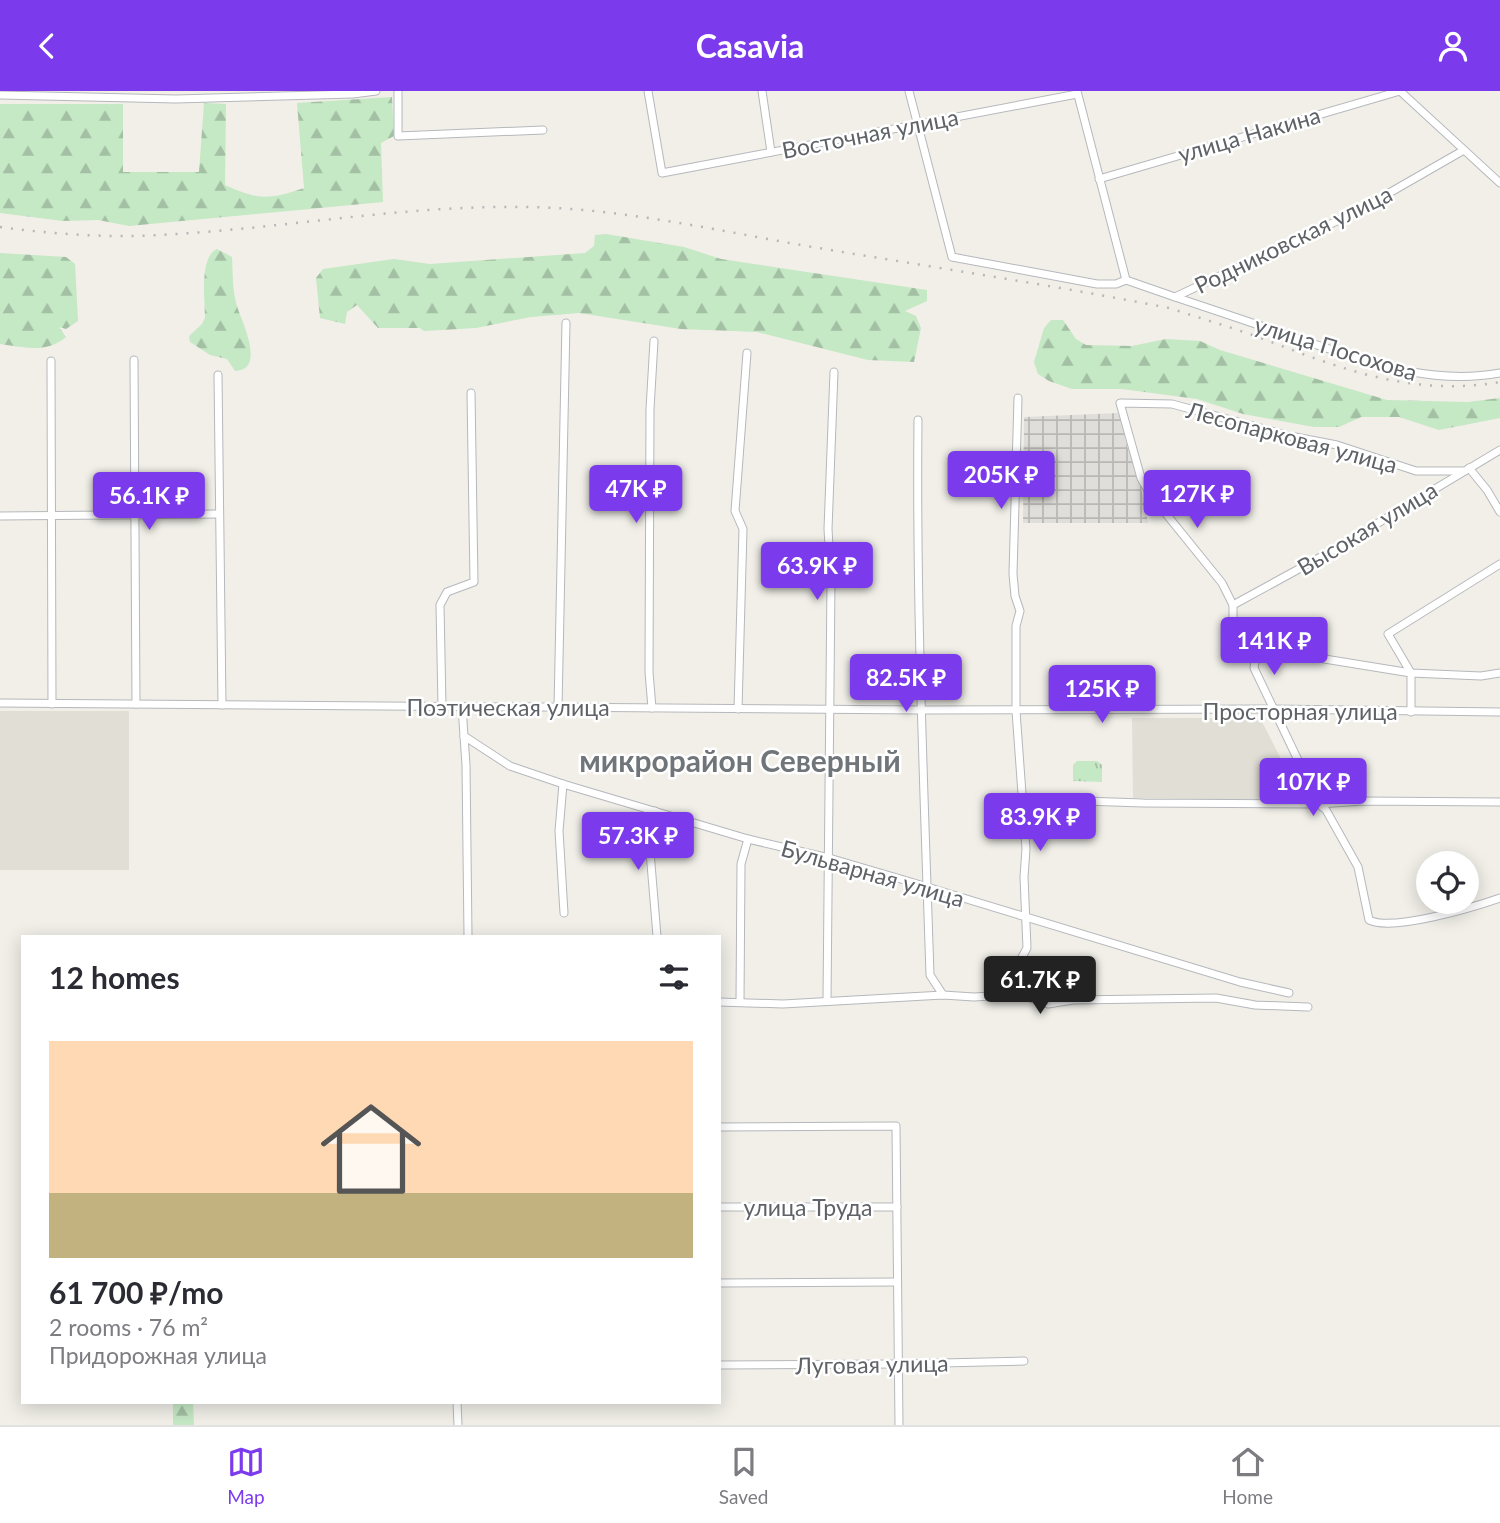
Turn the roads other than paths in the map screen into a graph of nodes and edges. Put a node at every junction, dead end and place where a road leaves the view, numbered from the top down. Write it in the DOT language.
graph roads {
  1 [pos="376,91"];
  2 [pos="398,91"];
  3 [pos="648,91"];
  4 [pos="762,91"];
  5 [pos="909,91"];
  6 [pos="1400,91"];
  7 [pos="1077,92"];
  8 [pos="0,95"];
  9 [pos="918,124"];
  10 [pos="543,130"];
  11 [pos="1464,150"];
  12 [pos="771,152"];
  13 [pos="1099,179"];
  14 [pos="1500,183"];
  15 [pos="1126,280"];
  16 [pos="1175,297"];
  17 [pos="566,323"];
  18 [pos="654,341"];
  19 [pos="747,353"];
  20 [pos="51,361"];
  21 [pos="134,361"];
  22 [pos="834,372"];
  23 [pos="1500,373"];
  24 [pos="218,375"];
  25 [pos="471,393"];
  26 [pos="1018,398"];
  27 [pos="918,420"];
  28 [pos="1500,450"];
  29 [pos="1466,469"];
  30 [pos="1500,512"];
  31 [pos="135,514"];
  32 [pos="219,514"];
  33 [pos="50,515"];
  34 [pos="0,516"];
  35 [pos="1500,564"];
  36 [pos="1233,605"];
  37 [pos="1255,662"];
  38 [pos="1411,673"];
  39 [pos="1500,673"];
  40 [pos="0,703"];
  41 [pos="52,704"];
  42 [pos="136,705"];
  43 [pos="222,705"];
  44 [pos="443,707"];
  45 [pos="463,707"];
  46 [pos="558,708"];
  47 [pos="652,708"];
  48 [pos="738,709"];
  49 [pos="1274,709"];
  50 [pos="829,710"];
  51 [pos="920,710"];
  52 [pos="1016,711"];
  53 [pos="1411,712"];
  54 [pos="1500,712"];
  55 [pos="464,736"];
  56 [pos="563,783"];
  57 [pos="1023,799"];
  58 [pos="1500,802"];
  59 [pos="1319,804"];
  60 [pos="654,811"];
  61 [pos="748,839"];
  62 [pos="829,858"];
  63 [pos="927,887"];
  64 [pos="1500,898"];
  65 [pos="564,913"];
  66 [pos="1026,919"];
  67 [pos="468,935"];
  68 [pos="657,935"];
  69 [pos="1289,993"];
  70 [pos="943,995"];
  71 [pos="1025,996"];
  72 [pos="740,1001"];
  73 [pos="827,1001"];
  74 [pos="721,1002"];
  75 [pos="1308,1007"];
  76 [pos="721,1127"];
  77 [pos="721,1207"];
  78 [pos="897,1207"];
  79 [pos="897,1282"];
  80 [pos="721,1283"];
  81 [pos="1024,1361"];
  82 [pos="898,1364"];
  83 [pos="721,1365"];
  84 [pos="457,1404"];
  85 [pos="457,1425"];
  86 [pos="899,1425"];
  1 -- 8 [label="street"];
  2 -- 10 [label="street"];
  3 -- 12 [label="street, Восточная улица"];
  4 -- 12 [label="street"];
  5 -- 9 [label="street"];
  6 -- 11 [label="street"];
  6 -- 13 [label="street, улица Накина"];
  7 -- 9 [label="street, Восточная улица"];
  7 -- 13 [label="street"];
  9 -- 12 [label="street, Восточная улица"];
  9 -- 15 [label="street, Родниковская улица"];
  11 -- 14 [label="street"];
  11 -- 16 [label="street, Родниковская улица"];
  13 -- 15 [label="street"];
  15 -- 16 [label="street, Родниковская улица"];
  16 -- 23 [label="street, улица Посохова"];
  17 -- 46 [label="street"];
  18 -- 47 [label="street"];
  19 -- 48 [label="street"];
  20 -- 33 [label="street"];
  21 -- 31 [label="street"];
  22 -- 50 [label="street"];
  24 -- 32 [label="street"];
  25 -- 44 [label="street"];
  26 -- 52 [label="street"];
  27 -- 51 [label="street"];
  28 -- 29 [label="street, Высокая улица"];
  29 -- 30 [label="street"];
  29 -- 36 [label="street, Высокая улица"];
  29 -- 36 [label="street, Лесопарковая улица"];
  31 -- 32 [label="street"];
  31 -- 33 [label="street"];
  31 -- 42 [label="street"];
  32 -- 43 [label="street"];
  33 -- 34 [label="street"];
  33 -- 41 [label="street"];
  35 -- 38 [label="street"];
  36 -- 37 [label="street"];
  37 -- 38 [label="street"];
  37 -- 49 [label="street"];
  38 -- 39 [label="street"];
  38 -- 53 [label="street"];
  40 -- 41 [label="street, Поэтическая улица"];
  41 -- 42 [label="street, Поэтическая улица"];
  42 -- 43 [label="street, Поэтическая улица"];
  43 -- 44 [label="street, Поэтическая улица"];
  44 -- 45 [label="street, Поэтическая улица"];
  45 -- 46 [label="street, Поэтическая улица"];
  45 -- 55 [label="street"];
  46 -- 47 [label="street, Поэтическая улица"];
  47 -- 48 [label="street, Поэтическая улица"];
  48 -- 50 [label="street, Поэтическая улица"];
  49 -- 52 [label="street, Просторная улица"];
  49 -- 53 [label="street, Просторная улица"];
  49 -- 59 [label="street"];
  50 -- 51 [label="street, Поэтическая улица"];
  50 -- 62 [label="street"];
  51 -- 52 [label="street, Поэтическая улица"];
  51 -- 63 [label="street"];
  52 -- 57 [label="street"];
  53 -- 54 [label="street, Просторная улица"];
  55 -- 56 [label="street, Бульварная улица"];
  55 -- 67 [label="street"];
  56 -- 60 [label="street, Бульварная улица"];
  56 -- 65 [label="street"];
  57 -- 59 [label="street"];
  57 -- 66 [label="street"];
  58 -- 59 [label="street"];
  59 -- 64 [label="street"];
  60 -- 61 [label="street, Бульварная улица"];
  60 -- 68 [label="street"];
  61 -- 62 [label="street, Бульварная улица"];
  61 -- 72 [label="street"];
  62 -- 63 [label="street, Бульварная улица"];
  62 -- 73 [label="street"];
  63 -- 66 [label="street, Бульварная улица"];
  63 -- 70 [label="street"];
  66 -- 69 [label="street, Бульварная улица"];
  66 -- 71 [label="street"];
  70 -- 71 [label="street"];
  70 -- 73 [label="street"];
  71 -- 75 [label="street"];
  72 -- 73 [label="street"];
  72 -- 74 [label="street"];
  76 -- 78 [label="street"];
  77 -- 78 [label="street, улица Труда"];
  78 -- 79 [label="street"];
  79 -- 80 [label="street"];
  79 -- 82 [label="street"];
  81 -- 82 [label="street, Луговая улица"];
  82 -- 83 [label="street, Луговая улица"];
  82 -- 86 [label="street"];
  84 -- 85 [label="street"];
}
